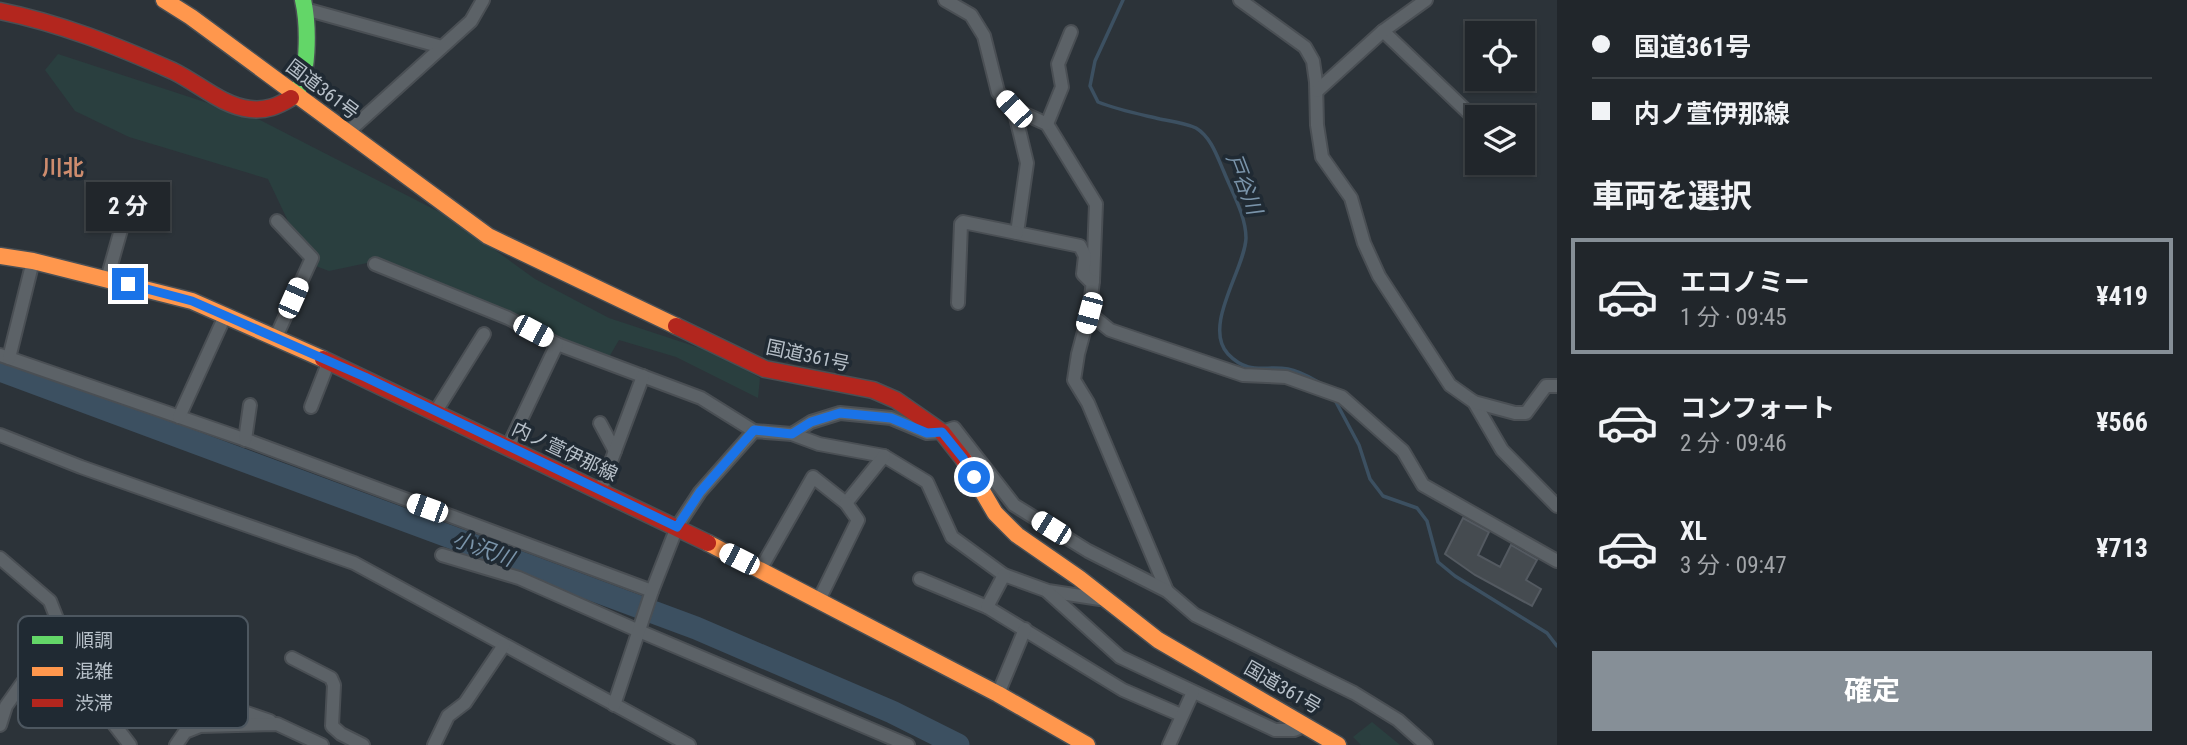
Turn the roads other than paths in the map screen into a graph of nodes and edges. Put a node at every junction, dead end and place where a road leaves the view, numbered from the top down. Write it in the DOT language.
graph roads {
  1 [pos="163,0"];
  2 [pos="483,0"];
  3 [pos="945,0"];
  4 [pos="1240,0"];
  5 [pos="1426,0"];
  6 [pos="304,4"];
  7 [pos="0,11"];
  8 [pos="1383,31"];
  9 [pos="1070,32"];
  10 [pos="442,47"];
  11 [pos="1317,91"];
  12 [pos="295,96"];
  13 [pos="1014,109"];
  14 [pos="1465,109"];
  15 [pos="1047,124"];
  16 [pos="346,133"];
  17 [pos="124,219"];
  18 [pos="276,221"];
  19 [pos="1017,233"];
  20 [pos="0,256"];
  21 [pos="33,261"];
  22 [pos="376,264"];
  23 [pos="107,279"];
  24 [pos="1093,281"];
  25 [pos="958,303"];
  26 [pos="1089,313"];
  27 [pos="225,316"];
  28 [pos="484,334"];
  29 [pos="275,339"];
  30 [pos="557,344"];
  31 [pos="4,356"];
  32 [pos="329,362"];
  33 [pos="643,376"];
  34 [pos="1557,386"];
  35 [pos="1474,402"];
  36 [pos="250,405"];
  37 [pos="311,407"];
  38 [pos="436,411"];
  39 [pos="179,417"];
  40 [pos="600,423"];
  41 [pos="754,430"];
  42 [pos="942,432"];
  43 [pos="792,434"];
  44 [pos="0,435"];
  45 [pos="245,440"];
  46 [pos="508,447"];
  47 [pos="615,451"];
  48 [pos="884,456"];
  49 [pos="600,491"];
  50 [pos="846,503"];
  51 [pos="1557,506"];
  52 [pos="677,527"];
  53 [pos="443,555"];
  54 [pos="0,558"];
  55 [pos="1557,561"];
  56 [pos="760,570"];
  57 [pos="1004,575"];
  58 [pos="920,579"];
  59 [pos="1048,591"];
  60 [pos="1167,591"];
  61 [pos="651,593"];
  62 [pos="1104,598"];
  63 [pos="819,600"];
  64 [pos="987,607"];
  65 [pos="56,616"];
  66 [pos="1025,629"];
  67 [pos="639,631"];
  68 [pos="504,645"];
  69 [pos="292,658"];
  70 [pos="18,689"];
  71 [pos="1193,692"];
  72 [pos="998,694"];
  73 [pos="614,705"];
  74 [pos="248,713"];
  75 [pos="1181,715"];
  76 [pos="277,724"];
  77 [pos="0,725"];
  78 [pos="248,725"];
  79 [pos="1307,725"];
  80 [pos="117,728"];
  81 [pos="195,728"];
  82 [pos="674,741"];
  83 [pos="130,745"];
  84 [pos="176,745"];
  85 [pos="321,745"];
  86 [pos="363,745"];
  87 [pos="434,745"];
  88 [pos="689,745"];
  89 [pos="908,745"];
  90 [pos="1087,745"];
  91 [pos="1169,745"];
  92 [pos="1338,745"];
  93 [pos="1426,745"];
  1 -- 12 [label="main road, 国道361号"];
  2 -- 10 [label="street"];
  3 -- 13 [label="street"];
  4 -- 11 [label="street"];
  5 -- 8 [label="street"];
  6 -- 10 [label="street"];
  6 -- 12 [label="main road"];
  7 -- 12 [label="main road"];
  8 -- 11 [label="street"];
  8 -- 14 [label="street"];
  9 -- 15 [label="street"];
  10 -- 16 [label="street"];
  11 -- 35 [label="street"];
  12 -- 16 [label="main road, 国道361号"];
  13 -- 15 [label="street"];
  13 -- 19 [label="street"];
  15 -- 24 [label="street"];
  16 -- 42 [label="main road, 国道361号"];
  17 -- 23 [label="street"];
  18 -- 29 [label="street"];
  19 -- 24 [label="street"];
  19 -- 25 [label="street"];
  20 -- 21 [label="main road, 内ノ萱伊那線"];
  21 -- 23 [label="main road, 内ノ萱伊那線"];
  21 -- 31 [label="street"];
  22 -- 30 [label="street"];
  23 -- 27 [label="main road, 内ノ萱伊那線"];
  24 -- 26 [label="street"];
  26 -- 55 [label="street"];
  26 -- 60 [label="street"];
  27 -- 29 [label="main road, 内ノ萱伊那線"];
  27 -- 39 [label="street"];
  28 -- 38 [label="street"];
  29 -- 32 [label="main road, 内ノ萱伊那線"];
  30 -- 33 [label="street"];
  30 -- 46 [label="street"];
  31 -- 39 [label="street"];
  32 -- 37 [label="street"];
  32 -- 38 [label="main road, 内ノ萱伊那線"];
  33 -- 41 [label="street"];
  33 -- 47 [label="street"];
  34 -- 35 [label="street"];
  35 -- 51 [label="street"];
  36 -- 45 [label="street"];
  38 -- 46 [label="main road, 内ノ萱伊那線"];
  39 -- 45 [label="street"];
  40 -- 47 [label="street"];
  41 -- 43 [label="street"];
  41 -- 52 [label="street"];
  42 -- 43 [label="street"];
  42 -- 60 [label="street"];
  42 -- 62 [label="main road, 国道361号"];
  43 -- 48 [label="street"];
  44 -- 68 [label="street"];
  45 -- 61 [label="street"];
  46 -- 49 [label="main road, 内ノ萱伊那線"];
  47 -- 49 [label="street"];
  48 -- 50 [label="street"];
  48 -- 57 [label="street"];
  49 -- 52 [label="main road, 内ノ萱伊那線"];
  50 -- 56 [label="street"];
  50 -- 63 [label="street"];
  52 -- 56 [label="main road, 内ノ萱伊那線"];
  52 -- 61 [label="street"];
  53 -- 67 [label="street"];
  54 -- 65 [label="street"];
  56 -- 63 [label="main road, 内ノ萱伊那線"];
  57 -- 59 [label="street"];
  57 -- 64 [label="street"];
  58 -- 64 [label="street"];
  59 -- 62 [label="street"];
  59 -- 71 [label="street"];
  60 -- 93 [label="street"];
  61 -- 67 [label="street"];
  62 -- 79 [label="main road, 国道361号"];
  63 -- 72 [label="main road, 内ノ萱伊那線"];
  64 -- 66 [label="street"];
  66 -- 72 [label="street"];
  66 -- 75 [label="street"];
  67 -- 73 [label="street"];
  67 -- 89 [label="street"];
  68 -- 73 [label="street"];
  68 -- 87 [label="street"];
  69 -- 86 [label="street"];
  70 -- 77 [label="street"];
  71 -- 75 [label="street"];
  71 -- 79 [label="street"];
  72 -- 90 [label="main road, 内ノ萱伊那線"];
  73 -- 82 [label="street"];
  74 -- 76 [label="street"];
  75 -- 91 [label="street"];
  76 -- 78 [label="street"];
  76 -- 85 [label="street"];
  79 -- 92 [label="main road, 国道361号"];
  80 -- 83 [label="street"];
  81 -- 84 [label="street"];
  82 -- 88 [label="street"];
}
